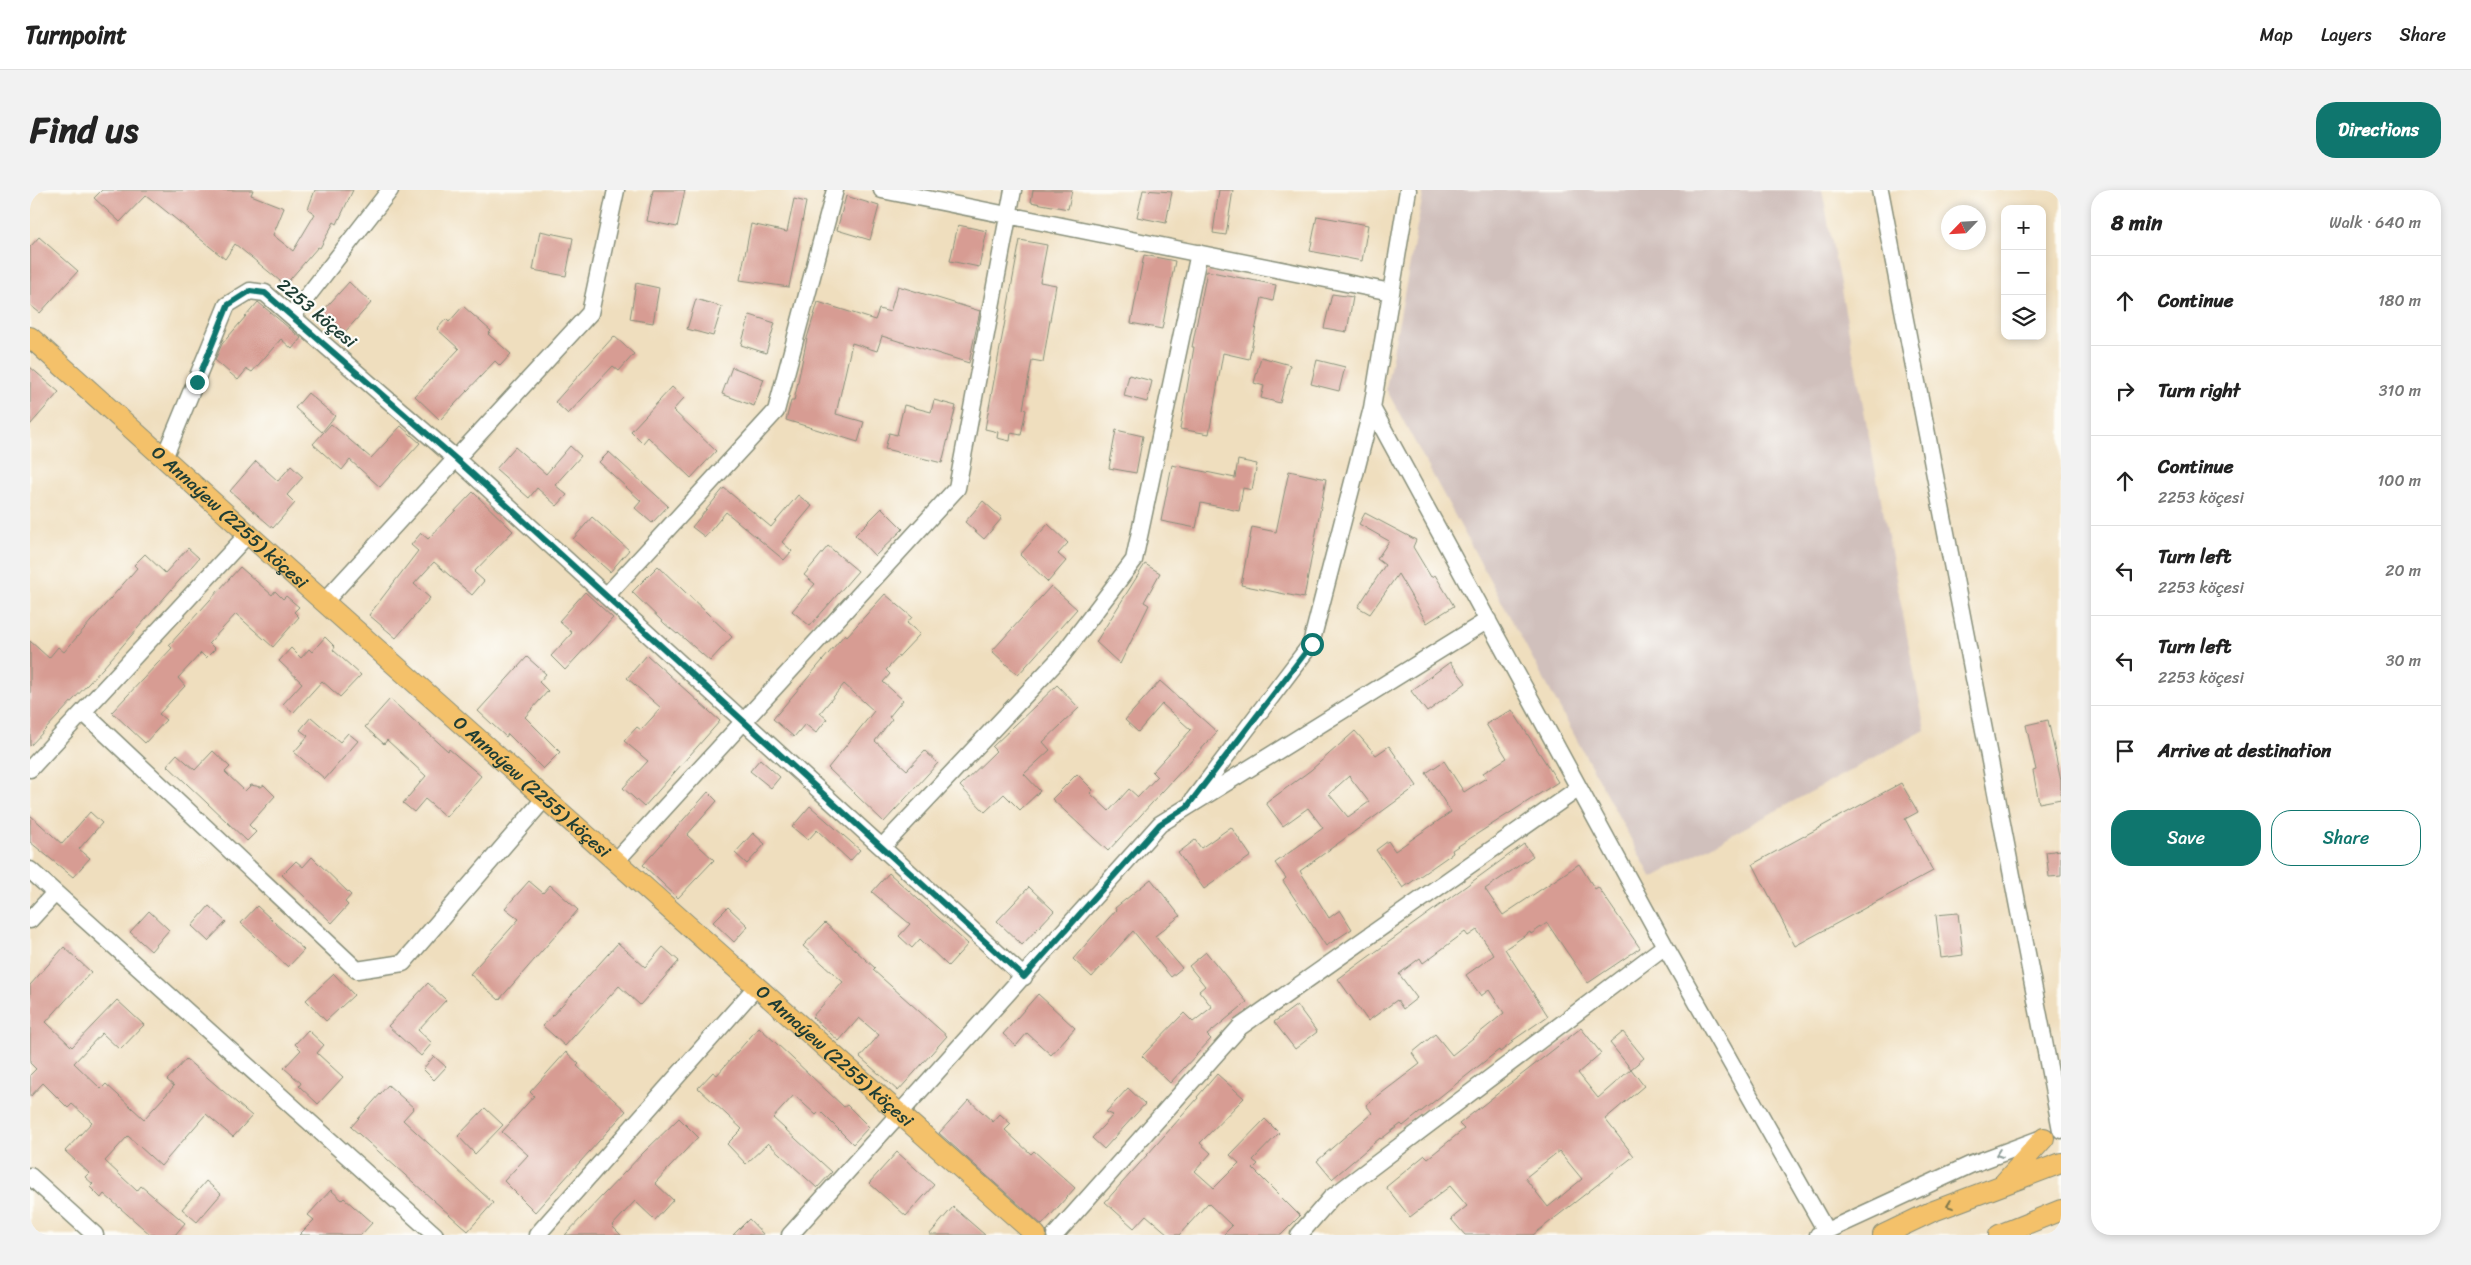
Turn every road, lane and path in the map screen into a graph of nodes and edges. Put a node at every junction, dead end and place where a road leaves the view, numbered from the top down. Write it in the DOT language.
graph roads {
  1 [pos="390,190"];
  2 [pos="616,190"];
  3 [pos="835,190"];
  4 [pos="882,190"];
  5 [pos="1013,190"];
  6 [pos="1408,190"];
  7 [pos="1880,190"];
  8 [pos="1008,215"];
  9 [pos="1199,253"];
  10 [pos="1391,292"];
  11 [pos="292,316"];
  12 [pos="33,345"];
  13 [pos="1372,408"];
  14 [pos="164,458"];
  15 [pos="456,459"];
  16 [pos="248,534"];
  17 [pos="606,596"];
  18 [pos="324,602"];
  19 [pos="1488,620"];
  20 [pos="83,712"];
  21 [pos="744,722"];
  22 [pos="30,769"];
  23 [pos="1580,788"];
  24 [pos="545,798"];
  25 [pos="1187,807"];
  26 [pos="882,847"];
  27 [pos="616,861"];
  28 [pos="30,870"];
  29 [pos="55,893"];
  30 [pos="30,920"];
  31 [pos="1665,946"];
  32 [pos="1024,977"];
  33 [pos="757,986"];
  34 [pos="901,1114"];
  35 [pos="2055,1133"];
  36 [pos="2061,1163"];
  37 [pos="30,1176"];
  38 [pos="2003,1185"];
  39 [pos="2061,1210"];
  40 [pos="1822,1233"];
  41 [pos="95,1235"];
  42 [pos="435,1235"];
  43 [pos="537,1235"];
  44 [pos="790,1235"];
  45 [pos="1036,1235"];
  46 [pos="1054,1235"];
  47 [pos="1299,1235"];
  48 [pos="1883,1235"];
  49 [pos="1999,1235"];
  1 -- 11 [label="street"];
  2 -- 15 [label="street"];
  3 -- 17 [label="street"];
  4 -- 8 [label="street"];
  5 -- 8 [label="street"];
  6 -- 10 [label="street"];
  7 -- 35 [label="street"];
  8 -- 9 [label="street"];
  8 -- 21 [label="street"];
  9 -- 10 [label="street"];
  9 -- 26 [label="street"];
  10 -- 13 [label="street"];
  11 -- 14 [label="street, 2253 köçesi"];
  11 -- 15 [label="street, 2253 köçesi"];
  12 -- 14 [label="main road, O Annaýew (2255) köçesi"];
  13 -- 19 [label="street"];
  13 -- 25 [label="street"];
  14 -- 16 [label="main road, O Annaýew (2255) köçesi"];
  15 -- 17 [label="street, 2253 köçesi"];
  15 -- 18 [label="street"];
  16 -- 18 [label="main road, O Annaýew (2255) köçesi"];
  16 -- 20 [label="street"];
  17 -- 21 [label="street, 2253 köçesi"];
  18 -- 24 [label="main road, O Annaýew (2255) köçesi"];
  19 -- 23 [label="street"];
  19 -- 25 [label="street"];
  20 -- 22 [label="street"];
  20 -- 24 [label="street"];
  21 -- 26 [label="street, 2253 köçesi"];
  21 -- 27 [label="street"];
  23 -- 31 [label="street"];
  23 -- 46 [label="street"];
  24 -- 27 [label="main road, O Annaýew (2255) köçesi"];
  25 -- 32 [label="street"];
  26 -- 32 [label="street, 2253 köçesi"];
  27 -- 33 [label="main road, O Annaýew (2255) köçesi"];
  28 -- 29 [label="street"];
  29 -- 30 [label="street"];
  29 -- 42 [label="street"];
  31 -- 40 [label="street"];
  31 -- 47 [label="street"];
  32 -- 34 [label="street"];
  33 -- 34 [label="main road, O Annaýew (2255) köçesi"];
  33 -- 43 [label="street"];
  34 -- 44 [label="street"];
  34 -- 45 [label="main road, O Annaýew (2255) köçesi"];
  35 -- 38 [label="main road"];
  35 -- 40 [label="street, one-way"];
  36 -- 38 [label="main road"];
  37 -- 41 [label="street"];
  38 -- 48 [label="main road, one-way"];
  39 -- 49 [label="main road"];
}
